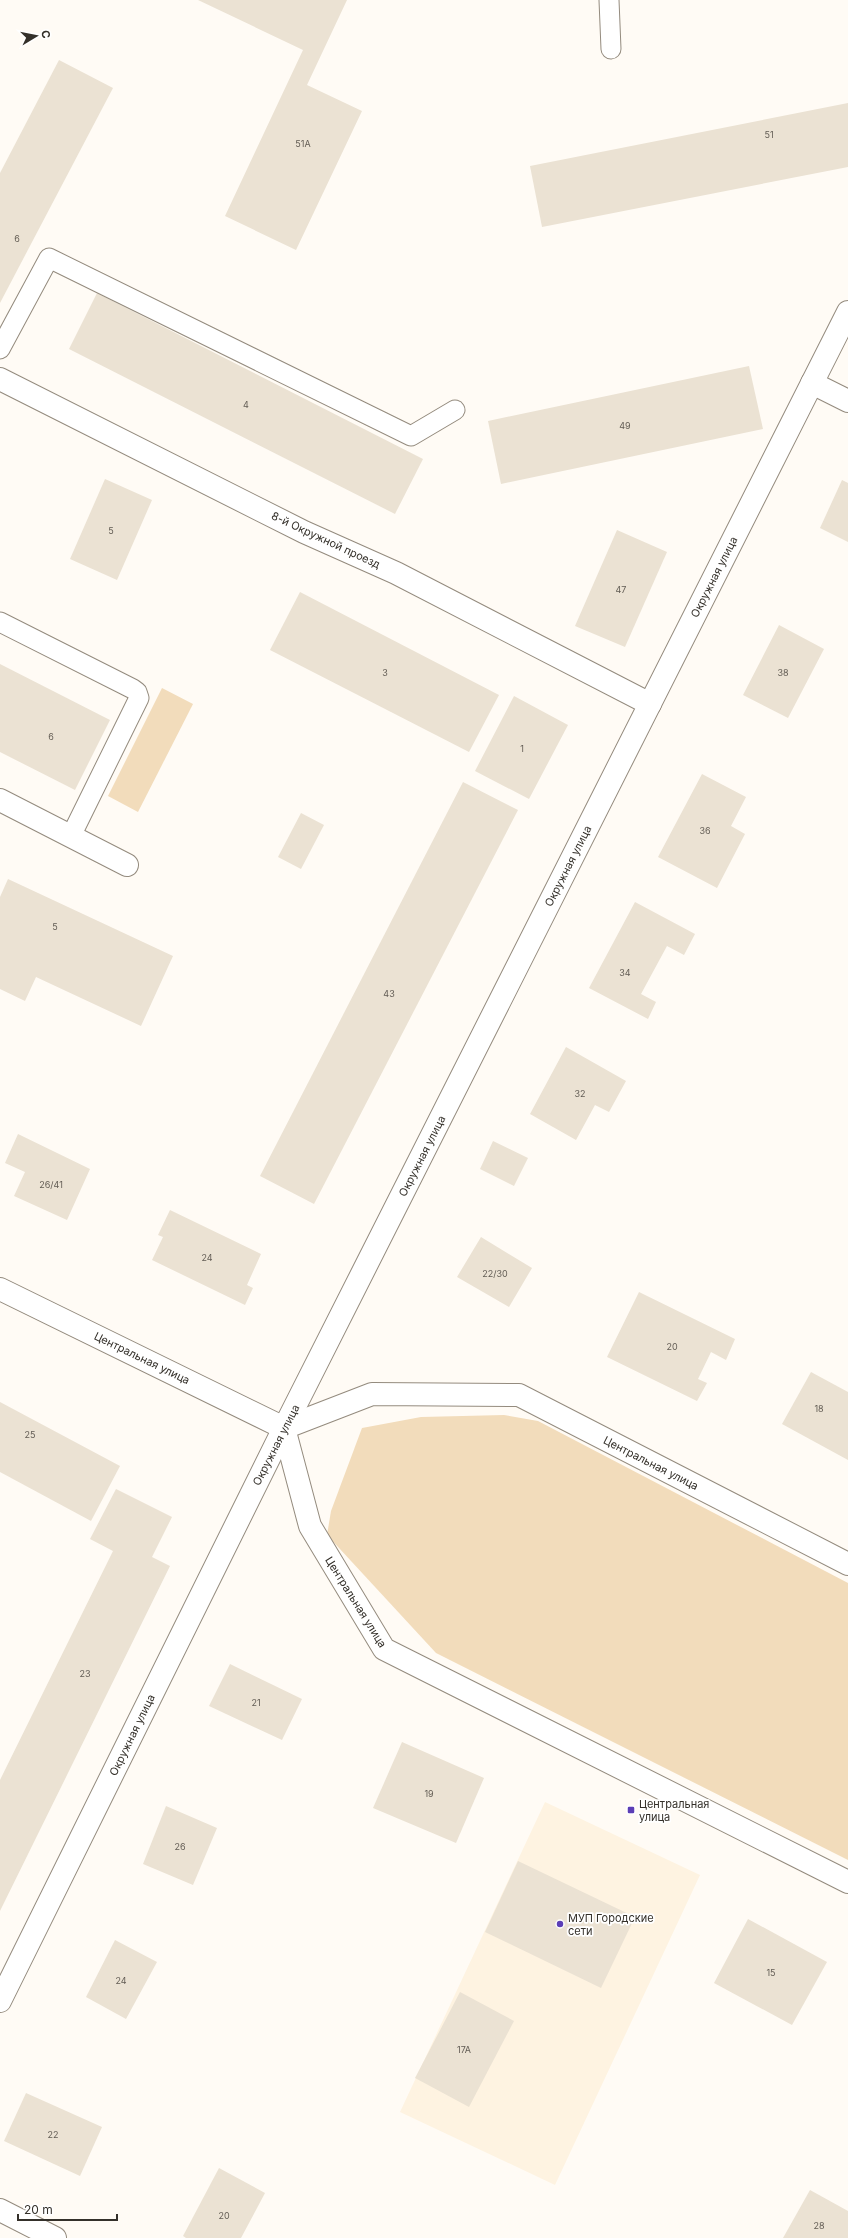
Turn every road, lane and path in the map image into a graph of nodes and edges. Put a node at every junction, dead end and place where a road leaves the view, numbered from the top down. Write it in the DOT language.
graph roads {
  1 [pos="609,0"];
  2 [pos="611,49"];
  3 [pos="848,312"];
  4 [pos="0,349"];
  5 [pos="0,379"];
  6 [pos="812,383"];
  7 [pos="848,401"];
  8 [pos="454,410"];
  9 [pos="0,622"];
  10 [pos="650,704"];
  11 [pos="0,800"];
  12 [pos="71,836"];
  13 [pos="127,865"];
  14 [pos="0,1289"];
  15 [pos="284,1428"];
  16 [pos="848,1564"];
  17 [pos="848,1882"];
  18 [pos="0,2001"];
  19 [pos="0,2210"];
  20 [pos="55,2238"];
  1 -- 2 [label="lane"];
  3 -- 6 [label="street, Окружная улица"];
  4 -- 8 [label="lane"];
  5 -- 10 [label="street, 8-й Окружной проезд"];
  6 -- 7 [label="street"];
  6 -- 10 [label="street, Окружная улица"];
  9 -- 12 [label="lane"];
  10 -- 15 [label="street, Окружная улица"];
  11 -- 12 [label="street"];
  12 -- 13 [label="street"];
  14 -- 15 [label="street, Центральная улица"];
  15 -- 16 [label="street, Центральная улица"];
  15 -- 17 [label="street, Центральная улица"];
  15 -- 18 [label="street, Окружная улица"];
  19 -- 20 [label="street"];
}
